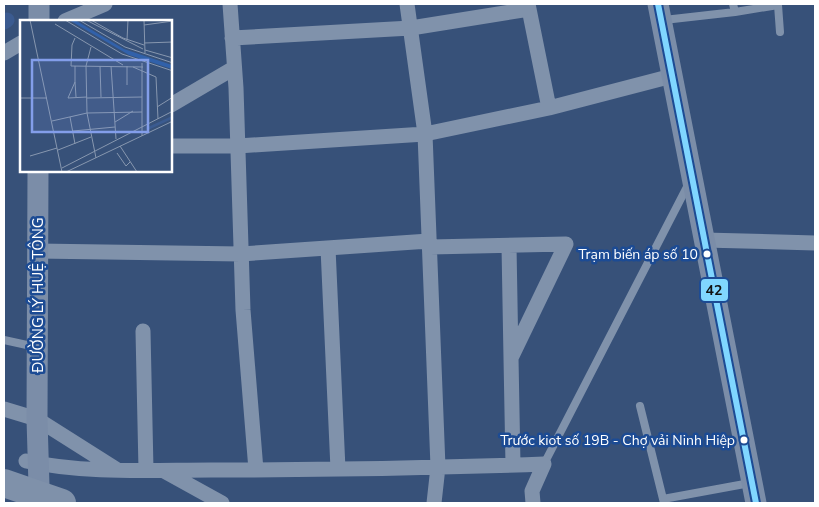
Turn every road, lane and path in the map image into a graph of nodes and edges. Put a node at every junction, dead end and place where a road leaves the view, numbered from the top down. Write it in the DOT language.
graph roads {
  1 [pos="39,4"];
  2 [pos="105,4"];
  3 [pos="230,4"];
  4 [pos="407,4"];
  5 [pos="529,6"];
  6 [pos="734,8"];
  7 [pos="660,12"];
  8 [pos="39,20"];
  9 [pos="66,20"];
  10 [pos="411,28"];
  11 [pos="780,32"];
  12 [pos="232,38"];
  13 [pos="20,44"];
  14 [pos="4,53"];
  15 [pos="234,68"];
  16 [pos="672,76"];
  17 [pos="172,104"];
  18 [pos="549,108"];
  19 [pos="426,134"];
  20 [pos="172,146"];
  21 [pos="238,146"];
  22 [pos="38,172"];
  23 [pos="692,176"];
  24 [pos="704,240"];
  25 [pos="815,242"];
  26 [pos="429,244"];
  27 [pos="509,246"];
  28 [pos="328,248"];
  29 [pos="37,251"];
  30 [pos="241,254"];
  31 [pos="143,331"];
  32 [pos="4,340"];
  33 [pos="38,347"];
  34 [pos="511,358"];
  35 [pos="640,406"];
  36 [pos="4,409"];
  37 [pos="37,419"];
  38 [pos="544,464"];
  39 [pos="513,465"];
  40 [pos="438,467"];
  41 [pos="116,469"];
  42 [pos="338,469"];
  43 [pos="146,470"];
  44 [pos="164,470"];
  45 [pos="256,470"];
  46 [pos="27,475"];
  47 [pos="754,493"];
  48 [pos="664,501"];
  49 [pos="62,503"];
  50 [pos="222,503"];
  51 [pos="434,503"];
  52 [pos="533,503"];
  1 -- 8 [label="main road"];
  2 -- 9 [label="street"];
  3 -- 12 [label="street"];
  4 -- 10 [label="street"];
  5 -- 10 [label="street"];
  5 -- 18 [label="street"];
  6 -- 7 [label="lane"];
  6 -- 11 [label="lane"];
  7 -- 16 [label="main road"];
  10 -- 12 [label="street"];
  10 -- 19 [label="street"];
  12 -- 15 [label="street"];
  13 -- 14 [label="street"];
  15 -- 17 [label="street"];
  15 -- 21 [label="street"];
  16 -- 18 [label="street"];
  16 -- 23 [label="main road"];
  18 -- 19 [label="street"];
  19 -- 21 [label="street"];
  19 -- 26 [label="street"];
  20 -- 21 [label="street"];
  21 -- 30 [label="street"];
  22 -- 29 [label="main road, ĐƯỜNG LÝ HUỆ TÔNG"];
  23 -- 24 [label="main road"];
  23 -- 38 [label="lane"];
  24 -- 25 [label="street"];
  24 -- 47 [label="main road"];
  26 -- 27 [label="street"];
  26 -- 28 [label="street"];
  26 -- 40 [label="street"];
  27 -- 34 [label="street"];
  27 -- 34 [label="street"];
  28 -- 30 [label="street"];
  28 -- 42 [label="street"];
  29 -- 30 [label="street"];
  29 -- 33 [label="main road, ĐƯỜNG LÝ HUỆ TÔNG"];
  30 -- 45 [label="street"];
  31 -- 43 [label="street"];
  32 -- 33 [label="lane"];
  33 -- 37 [label="main road, ĐƯỜNG LÝ HUỆ TÔNG"];
  34 -- 39 [label="street"];
  35 -- 48 [label="lane"];
  36 -- 37 [label="street"];
  37 -- 41 [label="street"];
  37 -- 46 [label="main road, ĐƯỜNG LÝ HUỆ TÔNG"];
  38 -- 39 [label="street"];
  38 -- 52 [label="street"];
  39 -- 40 [label="street"];
  40 -- 42 [label="street"];
  40 -- 51 [label="street"];
  41 -- 43 [label="street"];
  41 -- 46 [label="street"];
  42 -- 45 [label="street"];
  43 -- 44 [label="street"];
  44 -- 45 [label="street"];
  44 -- 50 [label="street"];
  46 -- 49 [label="highway"];
  47 -- 48 [label="lane"];
}
